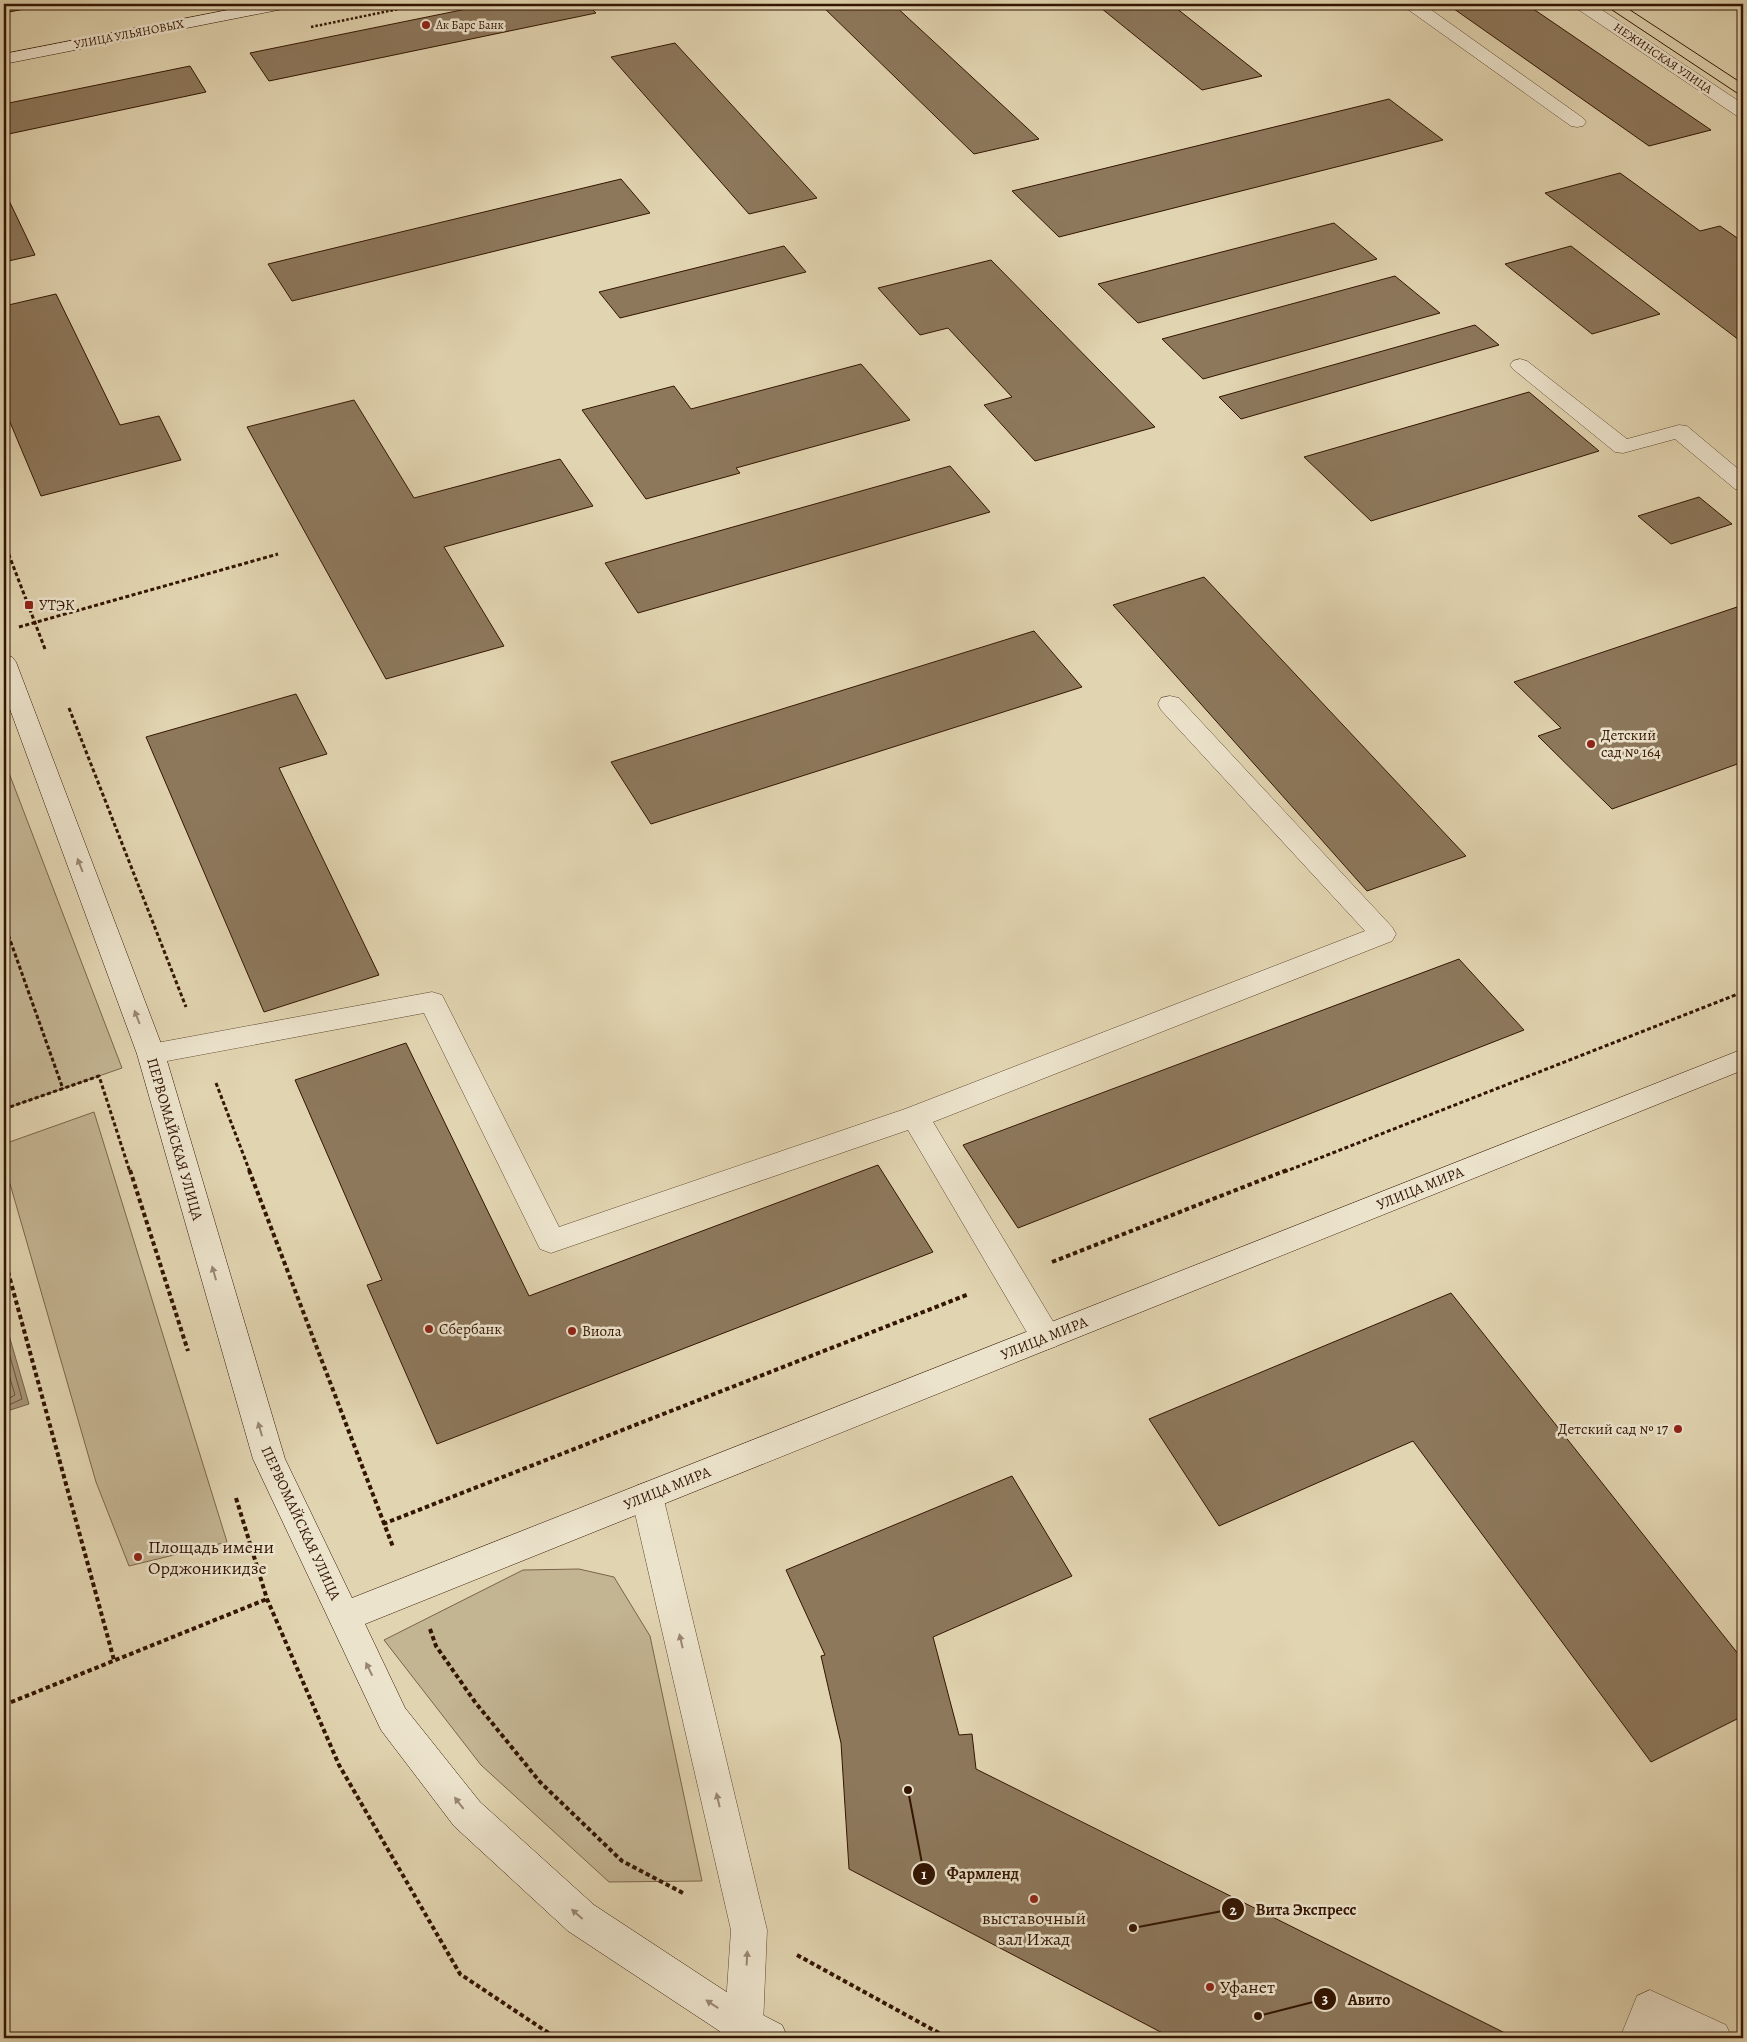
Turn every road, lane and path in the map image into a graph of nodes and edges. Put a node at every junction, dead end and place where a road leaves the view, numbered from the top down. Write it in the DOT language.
graph roads {
  1 [pos="283,4"];
  2 [pos="1412,4"];
  3 [pos="1582,4"];
  4 [pos="4,59"];
  5 [pos="1743,112"];
  6 [pos="1577,122"];
  7 [pos="1520,365"];
  8 [pos="1743,484"];
  9 [pos="278,554"];
  10 [pos="35,622"];
  11 [pos="4,662"];
  12 [pos="1170,704"];
  13 [pos="4,923"];
  14 [pos="1743,992"];
  15 [pos="151,1054"];
  16 [pos="1743,1059"];
  17 [pos="63,1089"];
  18 [pos="4,1109"];
  19 [pos="915,1117"];
  20 [pos="4,1257"];
  21 [pos="1011,1278"];
  22 [pos="1046,1337"];
  23 [pos="189,1353"];
  24 [pos="234,1492"];
  25 [pos="647,1496"];
  26 [pos="383,1524"];
  27 [pos="267,1599"];
  28 [pos="344,1617"];
  29 [pos="426,1620"];
  30 [pos="114,1660"];
  31 [pos="4,1705"];
  32 [pos="683,1892"];
  33 [pos="796,1955"];
  34 [pos="750,2034"];
  35 [pos="556,2038"];
  36 [pos="948,2038"];
  37 [pos="1640,2038"];
  38 [pos="1713,2038"];
  1 -- 4 [label="main road, УЛИЦА УЛЬЯНОВЫХ"];
  2 -- 6 [label="main road"];
  3 -- 5 [label="main road, НЕЖИНСКАЯ УЛИЦА"];
  7 -- 8 [label="main road"];
  9 -- 10 [label="path"];
  15 -- 11 [label="main road, ПЕРВОМАЙСКАЯ УЛИЦА, one-way"];
  12 -- 19 [label="main road"];
  13 -- 17 [label="path"];
  14 -- 21 [label="path"];
  15 -- 19 [label="main road"];
  28 -- 15 [label="main road, ПЕРВОМАЙСКАЯ УЛИЦА, one-way"];
  16 -- 22 [label="main road, УЛИЦА МИРА"];
  17 -- 18 [label="path"];
  17 -- 23 [label="path"];
  19 -- 21 [label="main road"];
  20 -- 30 [label="path"];
  21 -- 22 [label="main road"];
  21 -- 26 [label="path"];
  22 -- 25 [label="main road, УЛИЦА МИРА"];
  24 -- 27 [label="path"];
  25 -- 28 [label="main road, УЛИЦА МИРА"];
  34 -- 25 [label="main road, one-way"];
  27 -- 30 [label="path"];
  27 -- 35 [label="path"];
  34 -- 28 [label="main road, ПЕРВОМАЙСКАЯ УЛИЦА, one-way"];
  29 -- 32 [label="path"];
  30 -- 31 [label="path"];
  33 -- 36 [label="path"];
  37 -- 38 [label="main road"];
}
